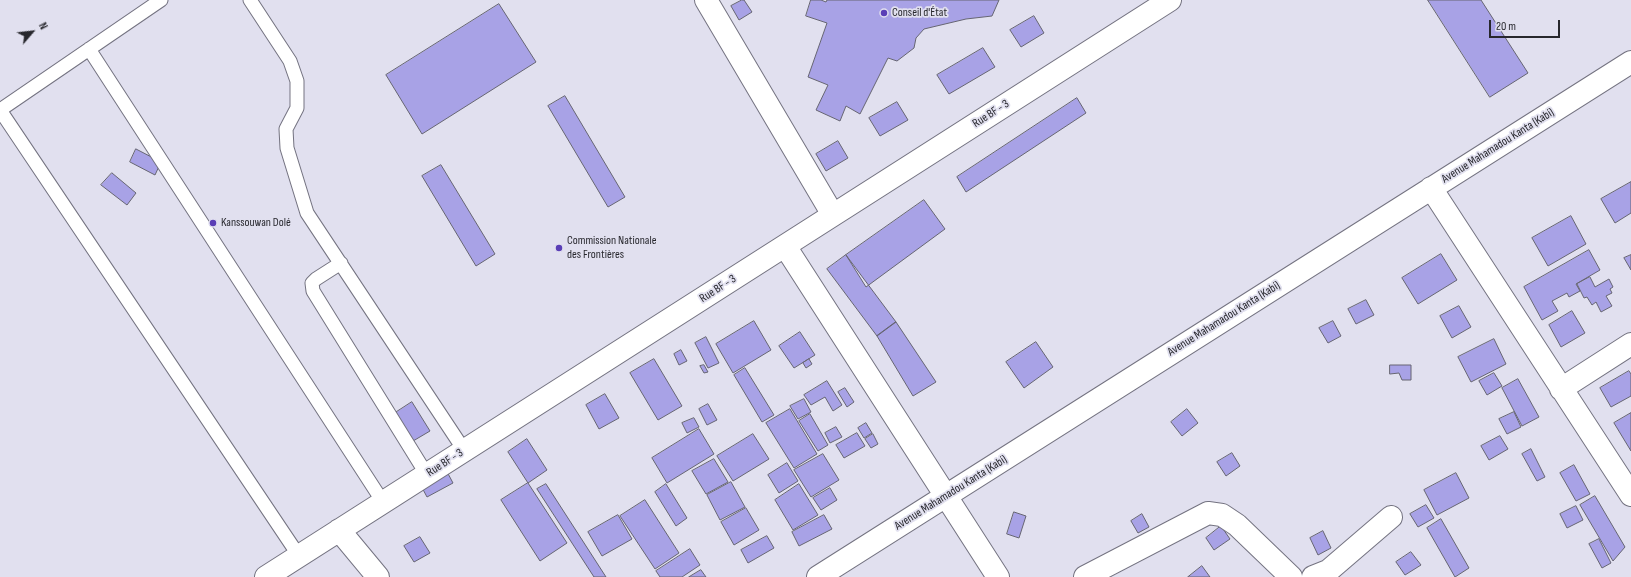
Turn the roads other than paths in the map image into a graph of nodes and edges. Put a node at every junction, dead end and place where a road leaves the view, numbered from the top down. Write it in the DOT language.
graph roads {
  1 [pos="161,0"];
  2 [pos="250,0"];
  3 [pos="706,0"];
  4 [pos="1170,0"];
  5 [pos="89,49"];
  6 [pos="1631,62"];
  7 [pos="0,110"];
  8 [pos="1432,188"];
  9 [pos="833,215"];
  10 [pos="785,246"];
  11 [pos="341,263"];
  12 [pos="1631,344"];
  13 [pos="1561,388"];
  14 [pos="464,450"];
  15 [pos="427,474"];
  16 [pos="946,496"];
  17 [pos="1631,496"];
  18 [pos="383,502"];
  19 [pos="1390,517"];
  20 [pos="340,530"];
  21 [pos="299,556"];
  22 [pos="266,577"];
  23 [pos="378,577"];
  24 [pos="818,577"];
  25 [pos="998,577"];
  26 [pos="1085,577"];
  27 [pos="1291,577"];
  28 [pos="1313,577"];
  1 -- 5 [label="lane"];
  2 -- 11 [label="lane"];
  3 -- 9 [label="street"];
  4 -- 9 [label="street, Rue BF - 3"];
  5 -- 7 [label="lane"];
  5 -- 18 [label="lane"];
  6 -- 8 [label="street, Avenue Mahamadou Kanta (Kabi)"];
  7 -- 21 [label="lane"];
  8 -- 13 [label="street"];
  8 -- 16 [label="street, Avenue Mahamadou Kanta (Kabi)"];
  9 -- 10 [label="street, Rue BF - 3"];
  10 -- 14 [label="street, Rue BF - 3"];
  10 -- 16 [label="street"];
  11 -- 14 [label="lane"];
  11 -- 15 [label="lane"];
  12 -- 13 [label="street"];
  13 -- 17 [label="street"];
  14 -- 15 [label="street, Rue BF - 3"];
  15 -- 18 [label="street, Rue BF - 3"];
  16 -- 24 [label="street, Avenue Mahamadou Kanta (Kabi)"];
  16 -- 25 [label="street"];
  18 -- 20 [label="street, Rue BF - 3"];
  19 -- 28 [label="street"];
  20 -- 21 [label="street, Rue BF - 3"];
  20 -- 23 [label="street"];
  21 -- 22 [label="street, Rue BF - 3"];
  26 -- 27 [label="street"];
}
